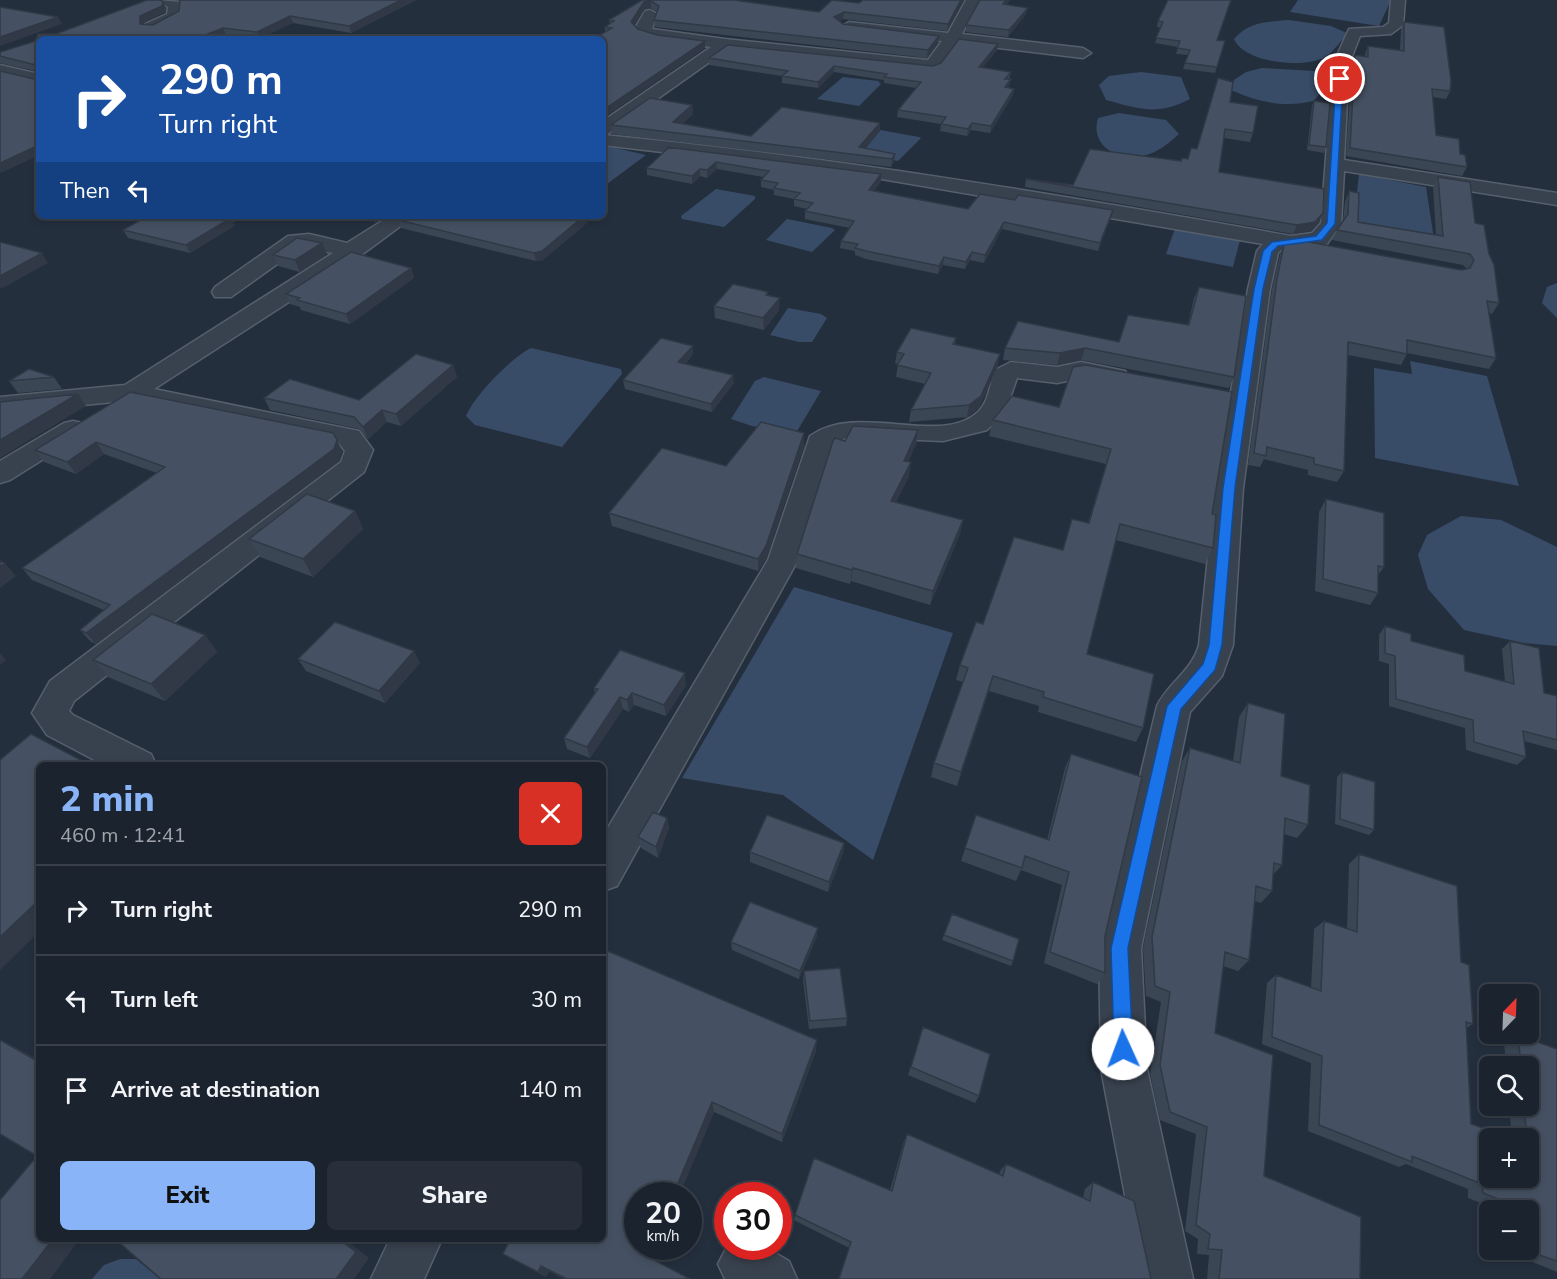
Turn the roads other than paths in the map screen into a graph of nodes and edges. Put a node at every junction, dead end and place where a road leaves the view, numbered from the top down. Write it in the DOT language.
graph roads {
  1 [pos="164,0"];
  2 [pos="973,0"];
  3 [pos="1398,0"];
  4 [pos="650,14"];
  5 [pos="843,25"];
  6 [pos="150,27"];
  7 [pos="954,36"];
  8 [pos="725,44"];
  9 [pos="1083,53"];
  10 [pos="0,70"];
  11 [pos="36,78"];
  12 [pos="606,127"];
  13 [pos="606,140"];
  14 [pos="1335,164"];
  15 [pos="1557,199"];
  16 [pos="400,219"];
  17 [pos="1287,241"];
  18 [pos="1332,249"];
  19 [pos="352,251"];
  20 [pos="223,292"];
  21 [pos="1139,381"];
  22 [pos="133,392"];
  23 [pos="0,405"];
  24 [pos="0,474"];
  25 [pos="132,762"];
  26 [pos="606,868"];
  27 [pos="416,1242"];
  28 [pos="397,1279"];
  29 [pos="1167,1279"];
  1 -- 6 [label="street"];
  2 -- 7 [label="street"];
  3 -- 14 [label="street"];
  4 -- 8 [label="street"];
  5 -- 7 [label="street"];
  7 -- 8 [label="street"];
  7 -- 9 [label="street"];
  8 -- 12 [label="street"];
  10 -- 11 [label="street"];
  13 -- 17 [label="street"];
  14 -- 15 [label="street"];
  14 -- 17 [label="street"];
  16 -- 19 [label="street"];
  17 -- 18 [label="street"];
  17 -- 29 [label="street"];
  19 -- 20 [label="street"];
  19 -- 22 [label="street"];
  21 -- 26 [label="street"];
  22 -- 23 [label="street"];
  22 -- 24 [label="street"];
  22 -- 25 [label="street"];
  27 -- 28 [label="street"];
}
